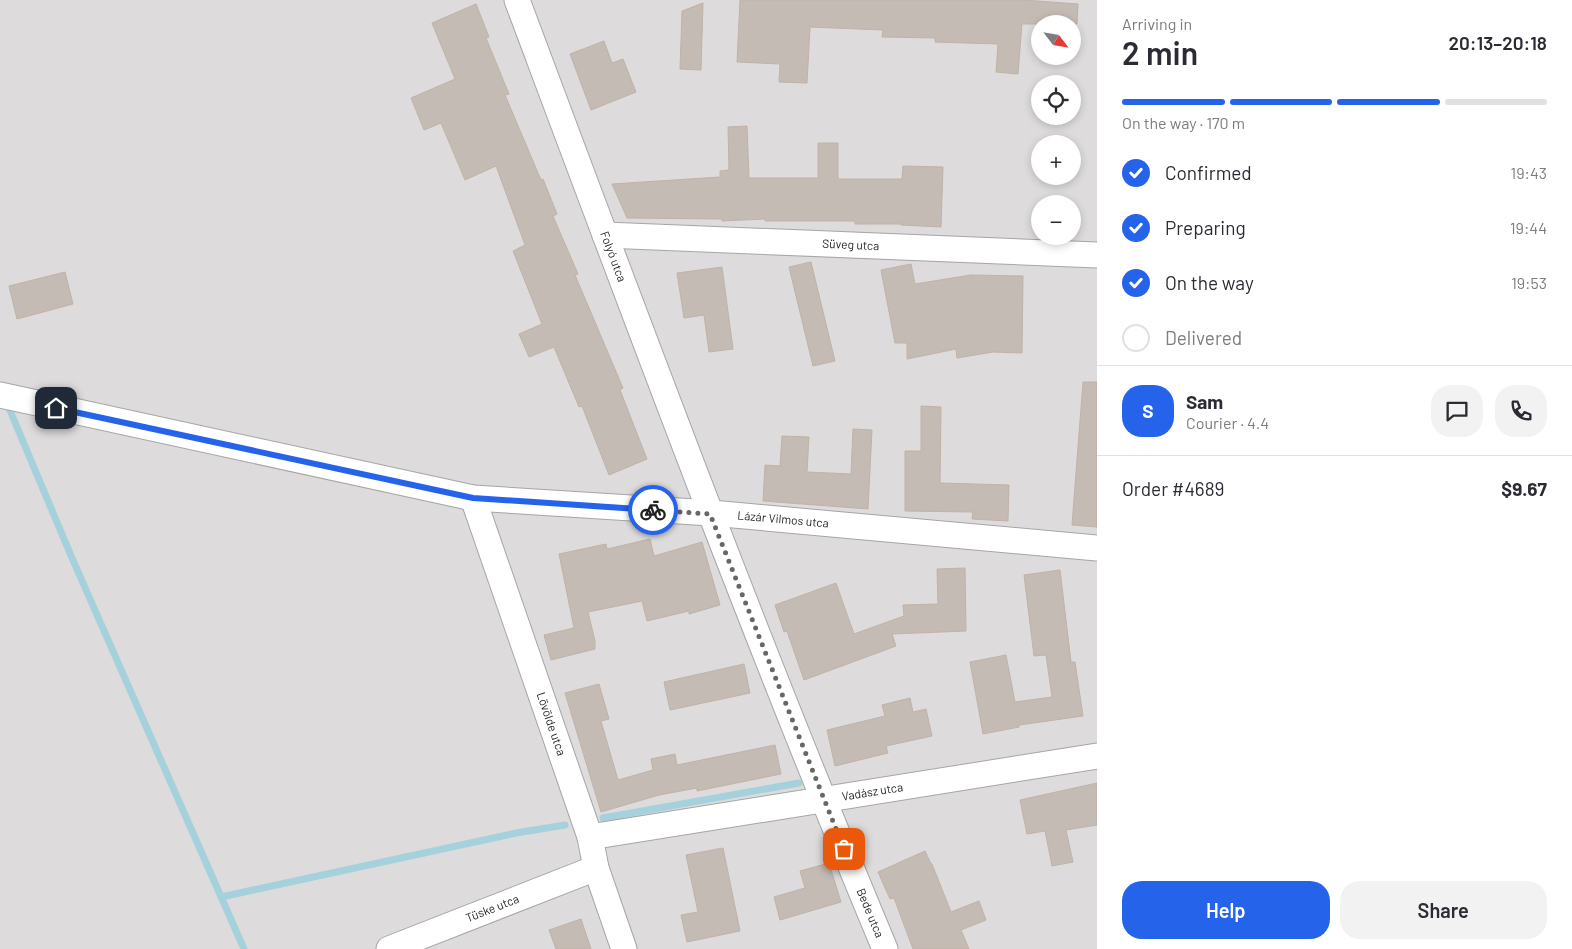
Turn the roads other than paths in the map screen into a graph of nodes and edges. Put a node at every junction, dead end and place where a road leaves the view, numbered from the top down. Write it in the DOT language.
graph roads {
  1 [pos="517,0"];
  2 [pos="605,235"];
  3 [pos="1097,255"];
  4 [pos="8,397"];
  5 [pos="473,498"];
  6 [pos="710,514"];
  7 [pos="1097,548"];
  8 [pos="1097,756"];
  9 [pos="823,800"];
  10 [pos="590,837"];
  11 [pos="596,868"];
  12 [pos="389,949"];
  13 [pos="624,949"];
  14 [pos="885,949"];
  1 -- 2 [label="street, Folyó utca"];
  2 -- 3 [label="street, Süveg utca"];
  2 -- 6 [label="street, Folyó utca"];
  4 -- 5 [label="street, Lázár Vilmos utca"];
  5 -- 6 [label="street, Lázár Vilmos utca"];
  5 -- 10 [label="street, Lövölde utca"];
  6 -- 7 [label="street, Lázár Vilmos utca"];
  6 -- 9 [label="street, Bede utca"];
  8 -- 9 [label="street, Vadász utca"];
  9 -- 10 [label="street, Vadász utca"];
  9 -- 14 [label="street, Bede utca"];
  10 -- 11 [label="street, Lövölde utca"];
  11 -- 12 [label="street, Tüske utca"];
  11 -- 13 [label="street, Lövölde utca"];
}
